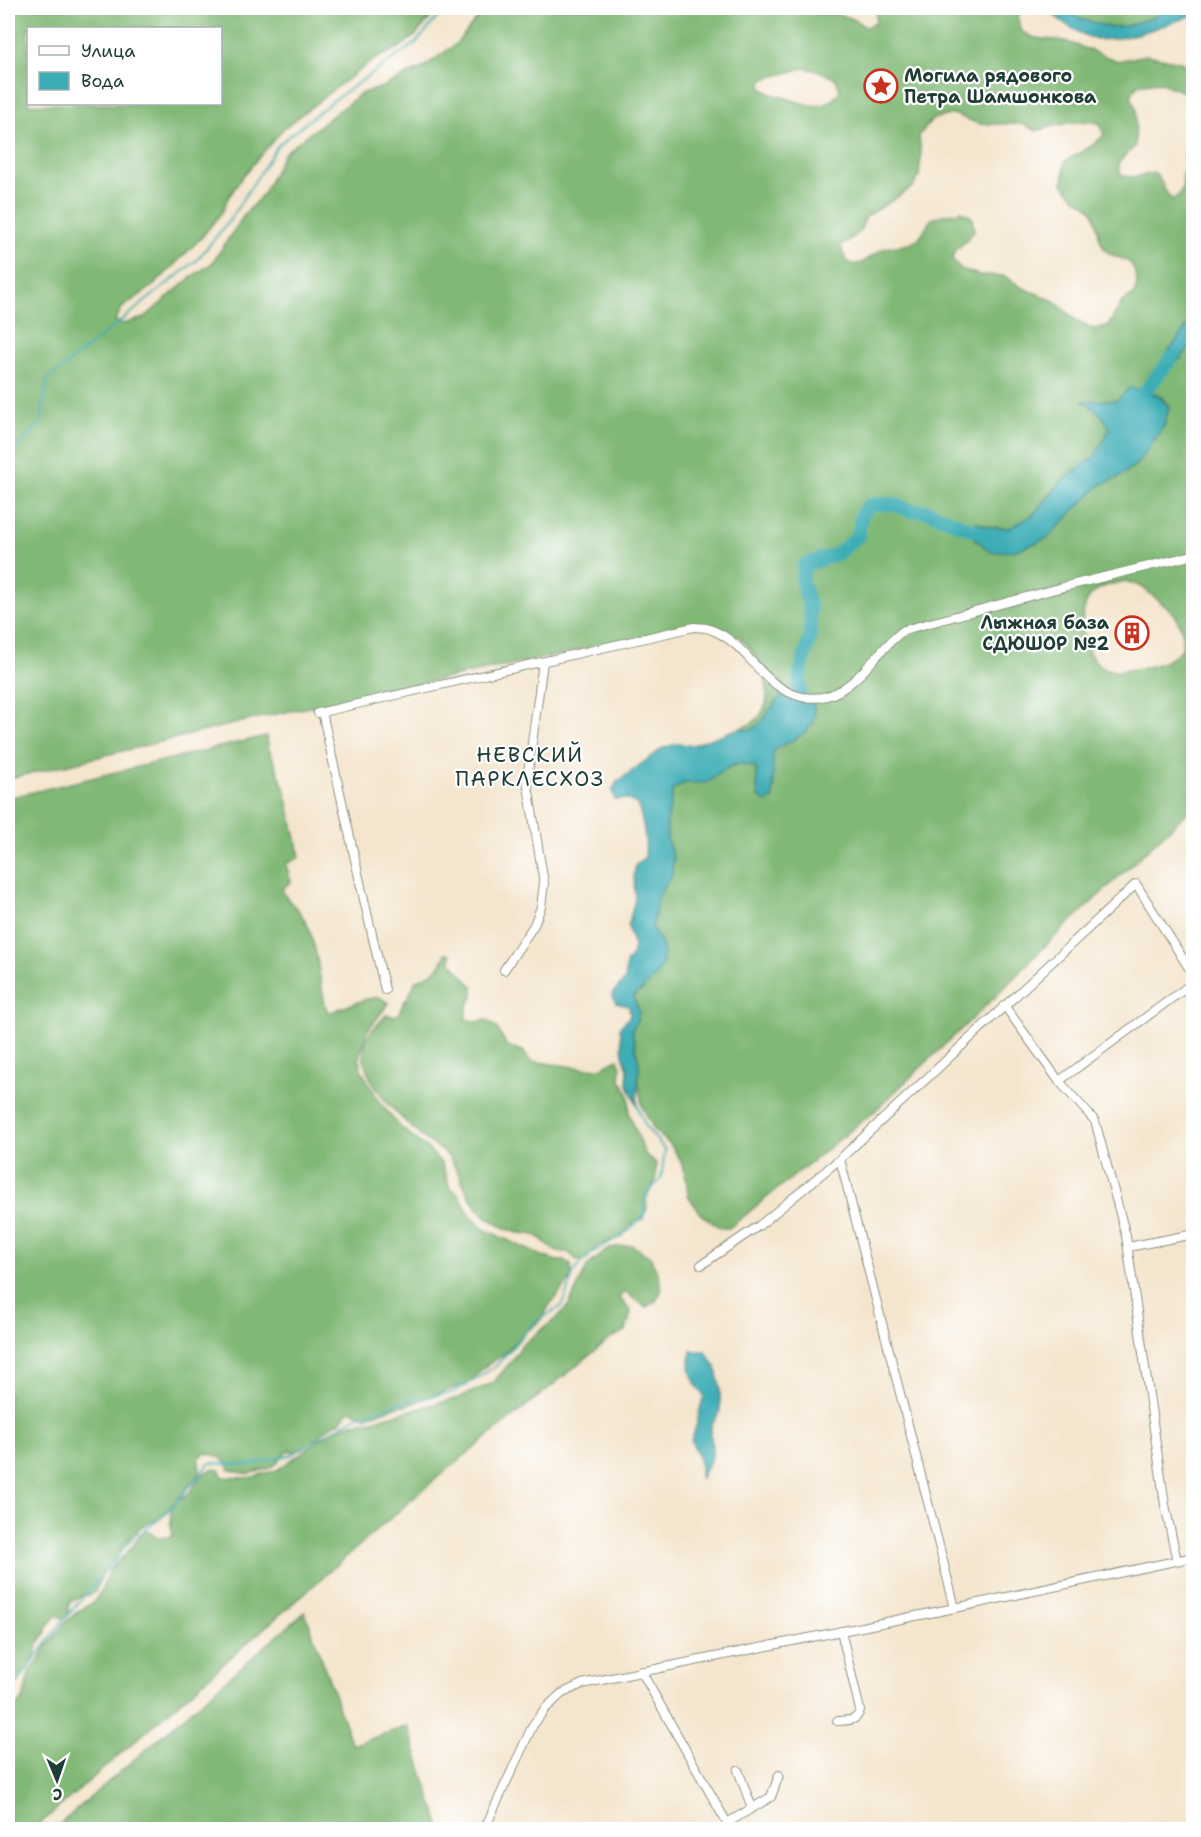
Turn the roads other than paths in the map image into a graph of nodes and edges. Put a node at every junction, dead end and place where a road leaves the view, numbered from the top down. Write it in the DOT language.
graph roads {
  1 [pos="1194,555"];
  2 [pos="543,662"];
  3 [pos="504,970"];
  4 [pos="1194,976"];
  5 [pos="1194,982"];
  6 [pos="386,990"];
  7 [pos="1004,1005"];
  8 [pos="1059,1081"];
  9 [pos="840,1159"];
  10 [pos="1194,1234"];
  11 [pos="1128,1247"];
  12 [pos="701,1264"];
  13 [pos="1194,1557"];
  14 [pos="1177,1561"];
  15 [pos="955,1608"];
  16 [pos="842,1631"];
  17 [pos="641,1671"];
  18 [pos="837,1721"];
  19 [pos="738,1770"];
  20 [pos="779,1775"];
  21 [pos="752,1809"];
  22 [pos="729,1826"];
  23 [pos="484,1830"];
  1 -- 2 [label="street"];
  2 -- 3 [label="street"];
  2 -- 6 [label="street"];
  4 -- 7 [label="street"];
  5 -- 8 [label="street"];
  7 -- 8 [label="street"];
  7 -- 9 [label="street"];
  8 -- 11 [label="street"];
  9 -- 12 [label="street"];
  9 -- 15 [label="street"];
  10 -- 11 [label="street"];
  11 -- 14 [label="street"];
  13 -- 14 [label="street"];
  14 -- 15 [label="street"];
  15 -- 16 [label="street"];
  16 -- 17 [label="street"];
  16 -- 18 [label="street"];
  17 -- 22 [label="street"];
  17 -- 23 [label="street"];
  19 -- 21 [label="street"];
  20 -- 21 [label="street"];
  21 -- 22 [label="street"];
}
